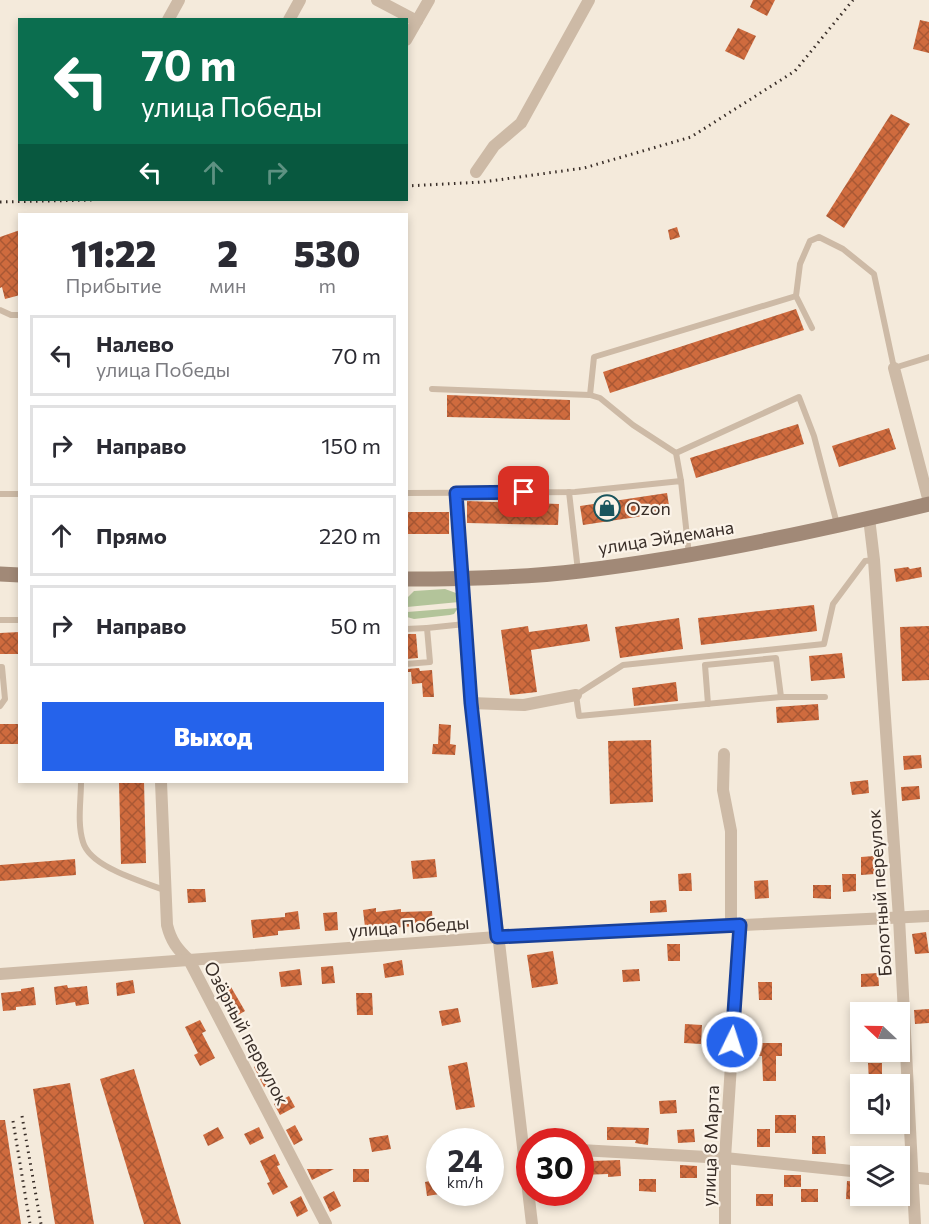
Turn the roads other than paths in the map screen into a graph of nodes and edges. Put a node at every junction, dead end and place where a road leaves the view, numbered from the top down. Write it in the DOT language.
graph roads {
  1 [pos="179,0"];
  2 [pos="300,0"];
  3 [pos="377,0"];
  4 [pos="429,0"];
  5 [pos="589,0"];
  6 [pos="169,18"];
  7 [pos="290,18"];
  8 [pos="417,21"];
  9 [pos="408,37"];
  10 [pos="476,172"];
  11 [pos="796,296"];
  12 [pos="0,310"];
  13 [pos="18,315"];
  14 [pos="812,328"];
  15 [pos="929,357"];
  16 [pos="894,368"];
  17 [pos="432,389"];
  18 [pos="590,395"];
  19 [pos="676,453"];
  20 [pos="681,481"];
  21 [pos="569,492"];
  22 [pos="408,493"];
  23 [pos="456,493"];
  24 [pos="0,494"];
  25 [pos="18,494"];
  26 [pos="929,503"];
  27 [pos="869,518"];
  28 [pos="837,525"];
  29 [pos="689,555"];
  30 [pos="874,560"];
  31 [pos="578,571"];
  32 [pos="0,574"];
  33 [pos="18,575"];
  34 [pos="408,579"];
  35 [pos="462,579"];
  36 [pos="0,620"];
  37 [pos="18,620"];
  38 [pos="465,624"];
  39 [pos="427,628"];
  40 [pos="408,629"];
  41 [pos="408,664"];
  42 [pos="0,667"];
  43 [pos="576,695"];
  44 [pos="781,697"];
  45 [pos="825,697"];
  46 [pos="471,703"];
  47 [pos="708,704"];
  48 [pos="0,706"];
  49 [pos="724,754"];
  50 [pos="81,783"];
  51 [pos="160,783"];
  52 [pos="165,890"];
  53 [pos="929,916"];
  54 [pos="899,918"];
  55 [pos="735,926"];
  56 [pos="497,937"];
  57 [pos="189,960"];
  58 [pos="0,974"];
  59 [pos="524,1128"];
  60 [pos="905,1146"];
  61 [pos="594,1151"];
  62 [pos="725,1158"];
  63 [pos="850,1171"];
  64 [pos="910,1177"];
  65 [pos="929,1179"];
  66 [pos="910,1198"];
  67 [pos="531,1206"];
  68 [pos="326,1224"];
  69 [pos="532,1224"];
  70 [pos="725,1224"];
  71 [pos="915,1224"];
  1 -- 6 [label="street"];
  2 -- 7 [label="street"];
  3 -- 8 [label="street"];
  4 -- 8 [label="street"];
  5 -- 10 [label="street"];
  8 -- 9 [label="street"];
  11 -- 14 [label="lane"];
  11 -- 16 [label="lane"];
  11 -- 18 [label="lane"];
  12 -- 13 [label="lane"];
  15 -- 16 [label="lane"];
  16 -- 26 [label="street"];
  17 -- 18 [label="lane"];
  18 -- 19 [label="lane"];
  19 -- 20 [label="lane"];
  19 -- 28 [label="lane"];
  20 -- 21 [label="lane"];
  20 -- 29 [label="lane"];
  21 -- 23 [label="lane"];
  21 -- 31 [label="lane"];
  22 -- 23 [label="lane"];
  23 -- 35 [label="lane"];
  24 -- 25 [label="lane"];
  26 -- 27 [label="main road, улица Эйдемана"];
  27 -- 28 [label="main road, улица Эйдемана"];
  27 -- 30 [label="street, Болотный переулок"];
  28 -- 29 [label="main road, улица Эйдемана"];
  29 -- 31 [label="main road, улица Эйдемана"];
  30 -- 43 [label="lane"];
  30 -- 54 [label="street, Болотный переулок"];
  31 -- 35 [label="main road, улица Эйдемана"];
  32 -- 33 [label="main road"];
  34 -- 35 [label="main road, улица Эйдемана"];
  35 -- 38 [label="street"];
  36 -- 37 [label="lane"];
  38 -- 39 [label="lane"];
  38 -- 46 [label="street"];
  39 -- 40 [label="lane"];
  39 -- 41 [label="lane"];
  42 -- 48 [label="lane"];
  43 -- 46 [label="street"];
  43 -- 47 [label="lane"];
  44 -- 45 [label="lane"];
  44 -- 47 [label="lane"];
  44 -- 47 [label="lane"];
  46 -- 56 [label="street"];
  49 -- 55 [label="street, улица 8 Марта"];
  50 -- 52 [label="lane"];
  51 -- 52 [label="street, Озёрный переулок"];
  52 -- 57 [label="street, Озёрный переулок"];
  53 -- 54 [label="street, улица Победы"];
  54 -- 55 [label="street, улица Победы"];
  54 -- 60 [label="street, Болотный переулок"];
  55 -- 56 [label="street, улица Победы"];
  55 -- 62 [label="street, улица 8 Марта"];
  56 -- 57 [label="street, улица Победы"];
  56 -- 59 [label="street"];
  57 -- 58 [label="street, улица Победы"];
  57 -- 68 [label="street, Озёрный переулок"];
  61 -- 62 [label="street"];
  62 -- 63 [label="street"];
  62 -- 70 [label="street, улица 8 Марта"];
  64 -- 65 [label="street"];
  66 -- 71 [label="street, Болотный переулок"];
  67 -- 69 [label="street"];
}
